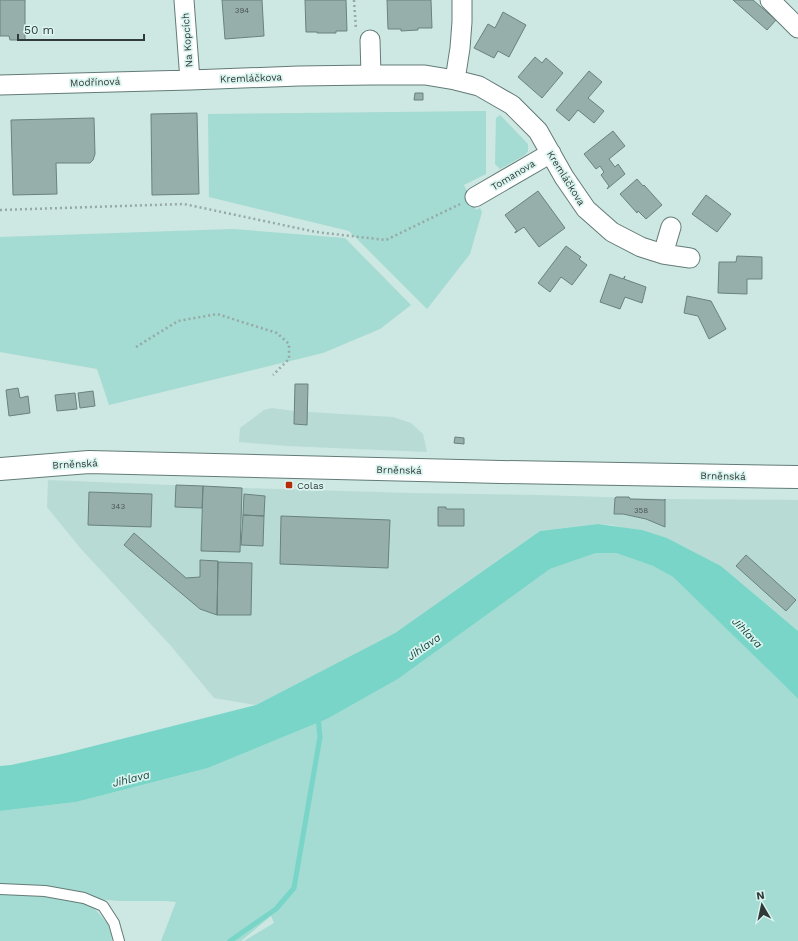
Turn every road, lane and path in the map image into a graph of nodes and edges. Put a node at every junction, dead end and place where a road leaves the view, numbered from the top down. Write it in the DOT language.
graph roads {
  1 [pos="184,0"];
  2 [pos="354,0"];
  3 [pos="462,0"];
  4 [pos="770,0"];
  5 [pos="798,28"];
  6 [pos="363,37"];
  7 [pos="371,75"];
  8 [pos="190,80"];
  9 [pos="455,80"];
  10 [pos="0,85"];
  11 [pos="551,153"];
  12 [pos="475,197"];
  13 [pos="0,210"];
  14 [pos="671,227"];
  15 [pos="663,254"];
  16 [pos="690,258"];
  17 [pos="136,347"];
  18 [pos="273,375"];
  19 [pos="0,469"];
  20 [pos="798,477"];
  21 [pos="0,889"];
  22 [pos="119,941"];
  1 -- 8 [label="street, Na Kopcích"];
  2 -- 6 [label="path"];
  3 -- 9 [label="street"];
  4 -- 5 [label="street"];
  6 -- 7 [label="street"];
  7 -- 8 [label="street, Kremláčkova"];
  7 -- 9 [label="street, Kremláčkova"];
  8 -- 10 [label="street, Modřínová"];
  9 -- 11 [label="street, Kremláčkova"];
  11 -- 12 [label="street, Tomanova"];
  11 -- 15 [label="street, Kremláčkova"];
  12 -- 13 [label="path"];
  14 -- 15 [label="street"];
  15 -- 16 [label="street, Kremláčkova"];
  17 -- 18 [label="path"];
  19 -- 20 [label="main road, Brněnská"];
  21 -- 22 [label="lane"];
}
